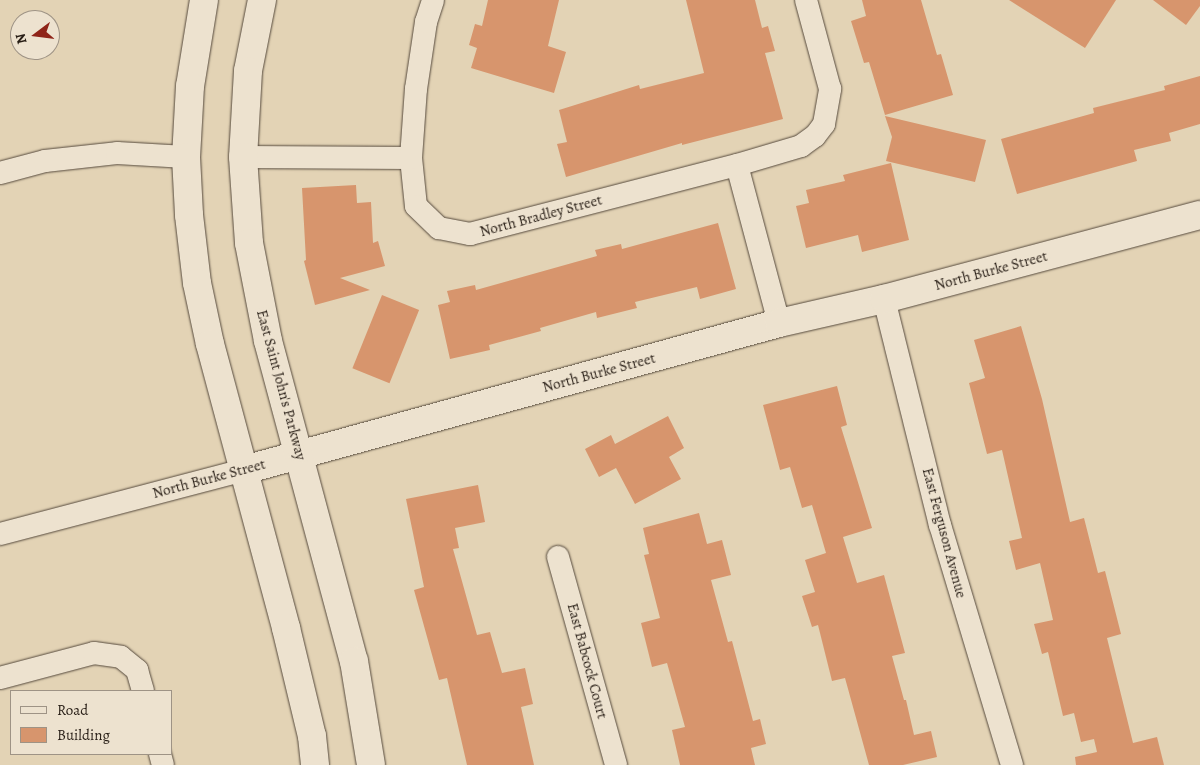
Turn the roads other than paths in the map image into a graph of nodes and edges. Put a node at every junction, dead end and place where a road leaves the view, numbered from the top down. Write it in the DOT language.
graph roads {
  1 [pos="204,0"];
  2 [pos="262,0"];
  3 [pos="433,0"];
  4 [pos="806,0"];
  5 [pos="243,156"];
  6 [pos="186,157"];
  7 [pos="411,158"];
  8 [pos="737,165"];
  9 [pos="0,174"];
  10 [pos="1200,215"];
  11 [pos="884,299"];
  12 [pos="779,323"];
  13 [pos="299,456"];
  14 [pos="244,470"];
  15 [pos="0,534"];
  16 [pos="558,557"];
  17 [pos="0,678"];
  18 [pos="142,690"];
  19 [pos="315,765"];
  20 [pos="371,765"];
  21 [pos="616,765"];
  22 [pos="1012,765"];
  1 -- 6 [label="main road"];
  2 -- 5 [label="main road, East Saint John's Parkway"];
  3 -- 7 [label="street, North Bradley Street"];
  4 -- 8 [label="street"];
  5 -- 7 [label="street"];
  5 -- 13 [label="main road, East Saint John's Parkway"];
  6 -- 9 [label="street"];
  6 -- 14 [label="main road"];
  7 -- 8 [label="street, North Bradley Street"];
  8 -- 12 [label="street"];
  10 -- 11 [label="main road, North Burke Street"];
  11 -- 12 [label="main road, North Burke Street"];
  11 -- 22 [label="street, East Ferguson Avenue"];
  12 -- 13 [label="main road, North Burke Street"];
  13 -- 14 [label="main road, North Burke Street"];
  13 -- 20 [label="main road, East Saint John's Parkway"];
  14 -- 15 [label="street, North Burke Street"];
  14 -- 19 [label="main road"];
  16 -- 21 [label="street, East Babcock Court"];
  17 -- 18 [label="street"];
}
